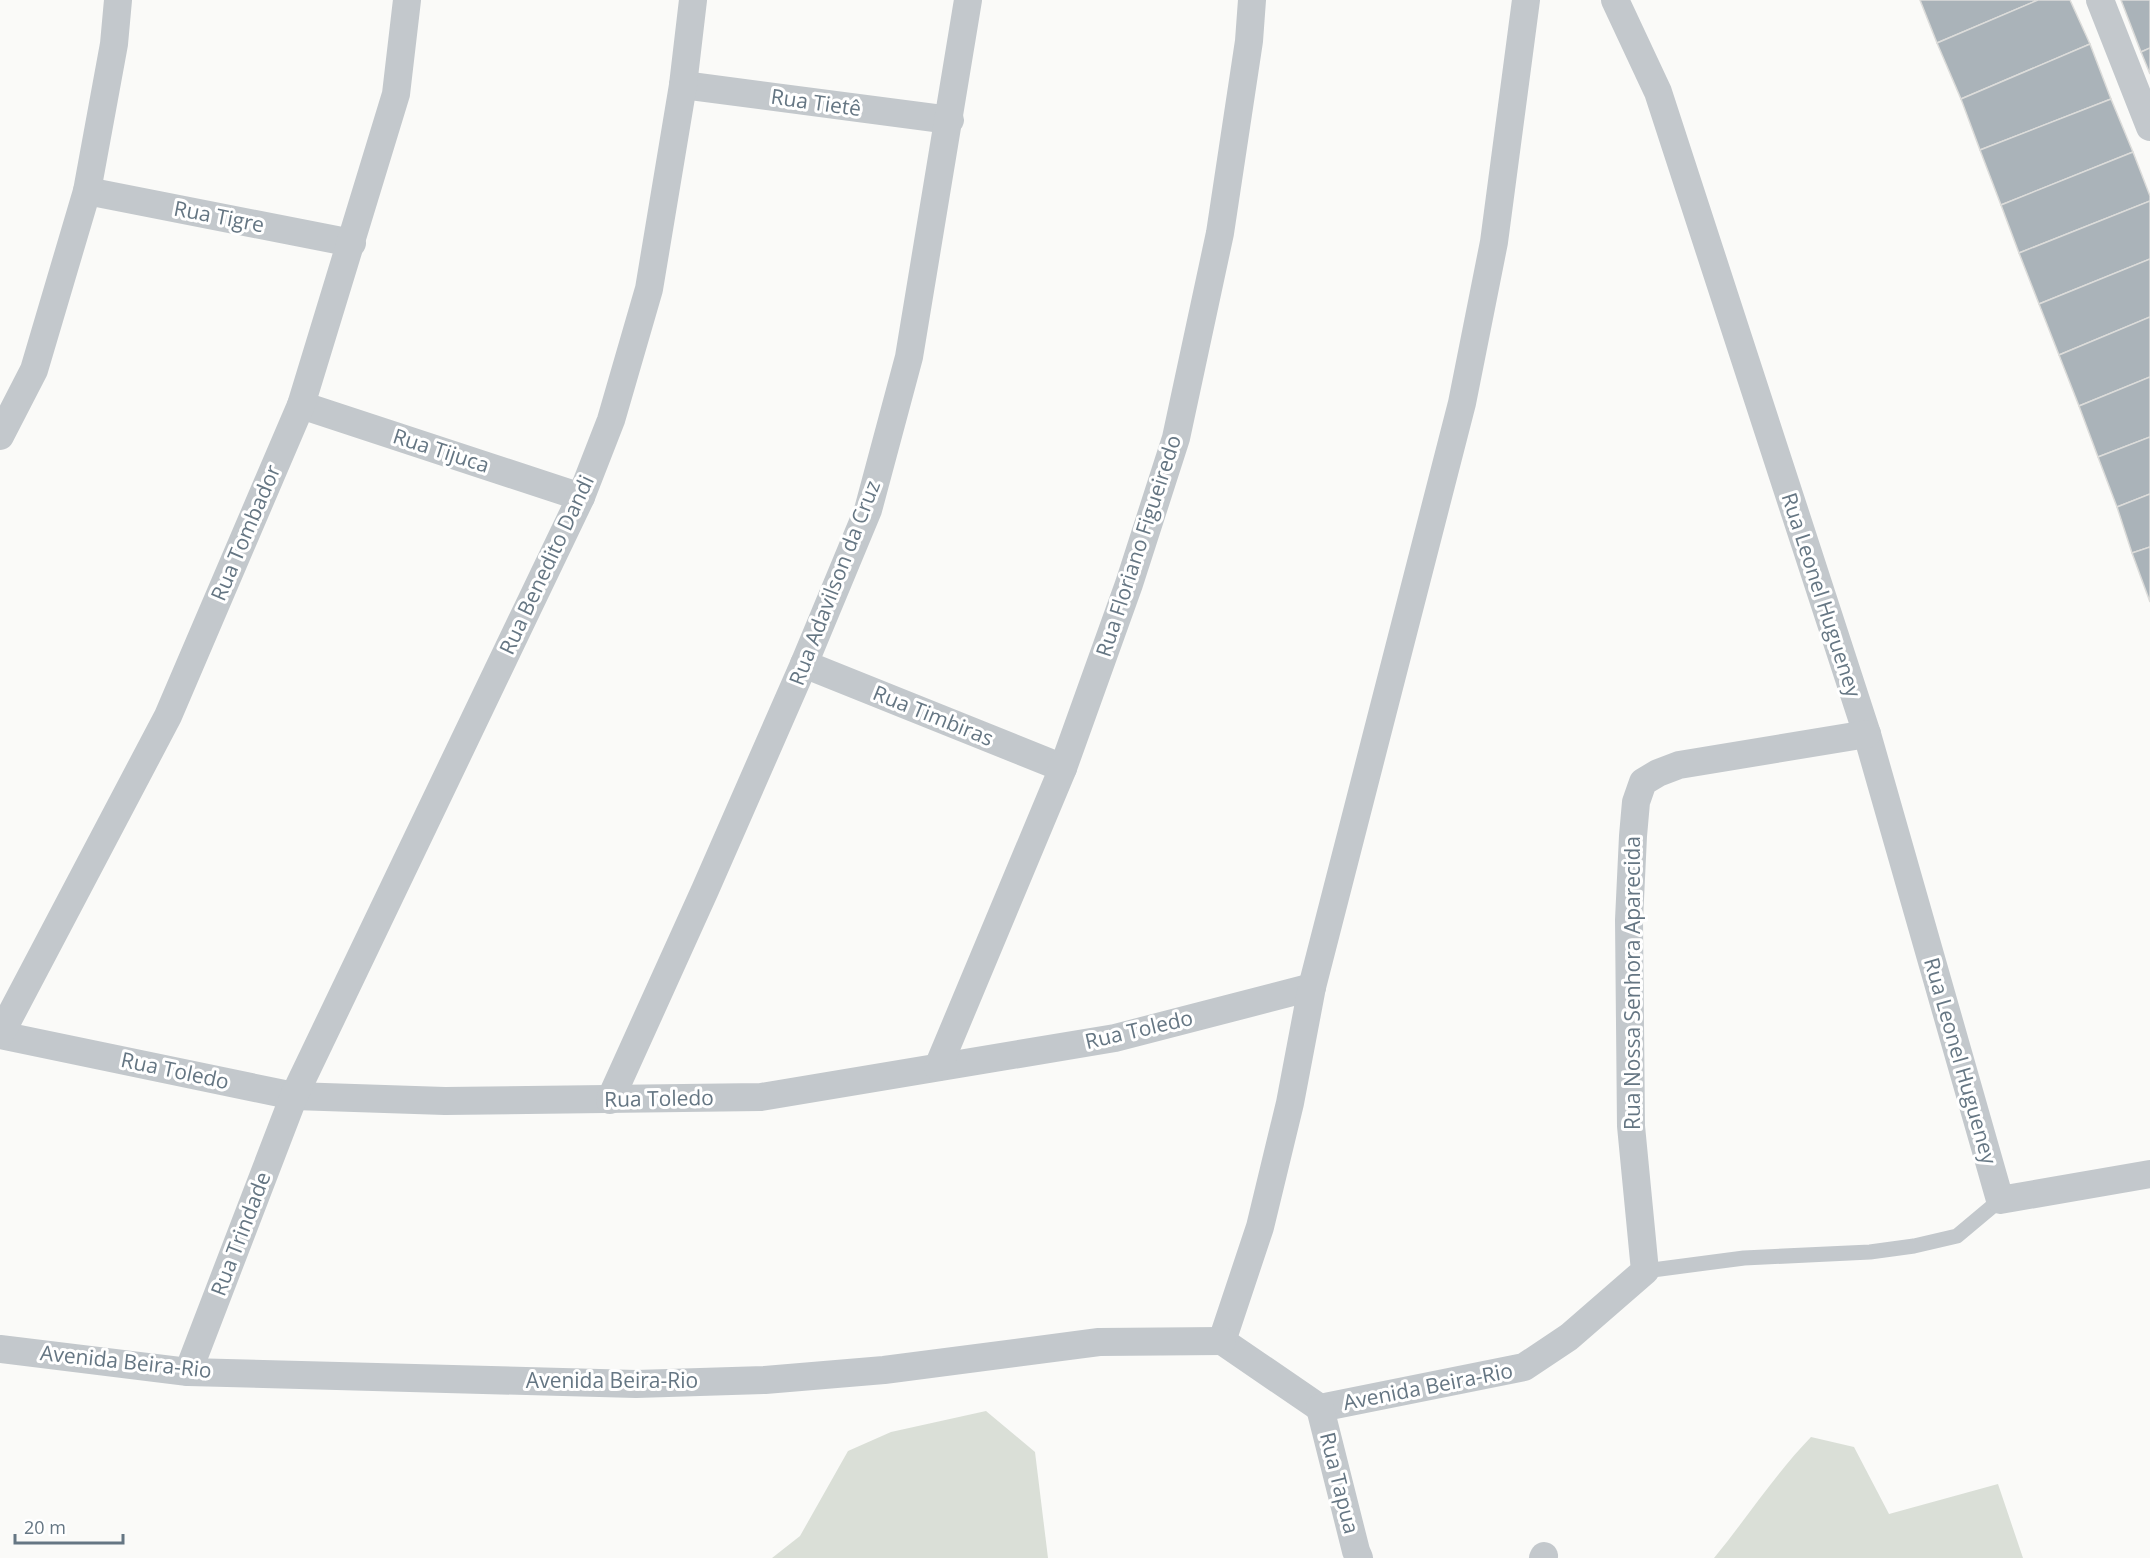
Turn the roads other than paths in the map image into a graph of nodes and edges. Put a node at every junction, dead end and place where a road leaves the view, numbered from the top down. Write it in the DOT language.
graph roads {
  1 [pos="118,0"];
  2 [pos="407,0"];
  3 [pos="693,0"];
  4 [pos="968,0"];
  5 [pos="1252,0"];
  6 [pos="1526,0"];
  7 [pos="1615,0"];
  8 [pos="2100,0"];
  9 [pos="683,85"];
  10 [pos="950,120"];
  11 [pos="2150,127"];
  12 [pos="87,191"];
  13 [pos="352,243"];
  14 [pos="301,405"];
  15 [pos="0,436"];
  16 [pos="581,497"];
  17 [pos="804,664"];
  18 [pos="1867,734"];
  19 [pos="1063,768"];
  20 [pos="1312,987"];
  21 [pos="0,1035"];
  22 [pos="938,1067"];
  23 [pos="294,1096"];
  24 [pos="610,1100"];
  25 [pos="2150,1174"];
  26 [pos="2000,1200"];
  27 [pos="1645,1271"];
  28 [pos="1222,1341"];
  29 [pos="0,1349"];
  30 [pos="188,1371"];
  31 [pos="1320,1408"];
  32 [pos="1359,1558"];
  1 -- 12 [label="street"];
  2 -- 13 [label="street, Rua Tombador"];
  3 -- 9 [label="street, Rua Benedito Dandi"];
  4 -- 10 [label="street, Rua Adavilson da Cruz"];
  5 -- 19 [label="street, Rua Floriano Figueiredo"];
  6 -- 20 [label="street"];
  7 -- 18 [label="street, Rua Leonel Hugueney"];
  8 -- 11 [label="street"];
  9 -- 10 [label="street, Rua Tietê"];
  9 -- 16 [label="street, Rua Benedito Dandi"];
  10 -- 17 [label="street, Rua Adavilson da Cruz"];
  12 -- 13 [label="street, Rua Tigre"];
  12 -- 15 [label="street"];
  13 -- 14 [label="street, Rua Tombador"];
  14 -- 16 [label="street, Rua Tijuca"];
  14 -- 21 [label="street, Rua Tombador"];
  16 -- 23 [label="street, Rua Benedito Dandi"];
  17 -- 19 [label="street, Rua Timbiras"];
  17 -- 24 [label="street, Rua Adavilson da Cruz"];
  18 -- 26 [label="street, Rua Leonel Hugueney"];
  18 -- 27 [label="street, Rua Nossa Senhora Aparecida"];
  19 -- 22 [label="street, Rua Floriano Figueiredo"];
  20 -- 22 [label="street, Rua Toledo"];
  20 -- 28 [label="street"];
  21 -- 23 [label="street, Rua Toledo"];
  22 -- 24 [label="street, Rua Toledo"];
  23 -- 24 [label="street, Rua Toledo"];
  23 -- 30 [label="street, Rua Trindade"];
  25 -- 26 [label="street"];
  26 -- 27 [label="lane"];
  27 -- 31 [label="street, Avenida Beira-Rio"];
  28 -- 30 [label="street, Avenida Beira-Rio"];
  28 -- 31 [label="street"];
  29 -- 30 [label="street, Avenida Beira-Rio"];
  31 -- 32 [label="street, Rua Tapua"];
}
